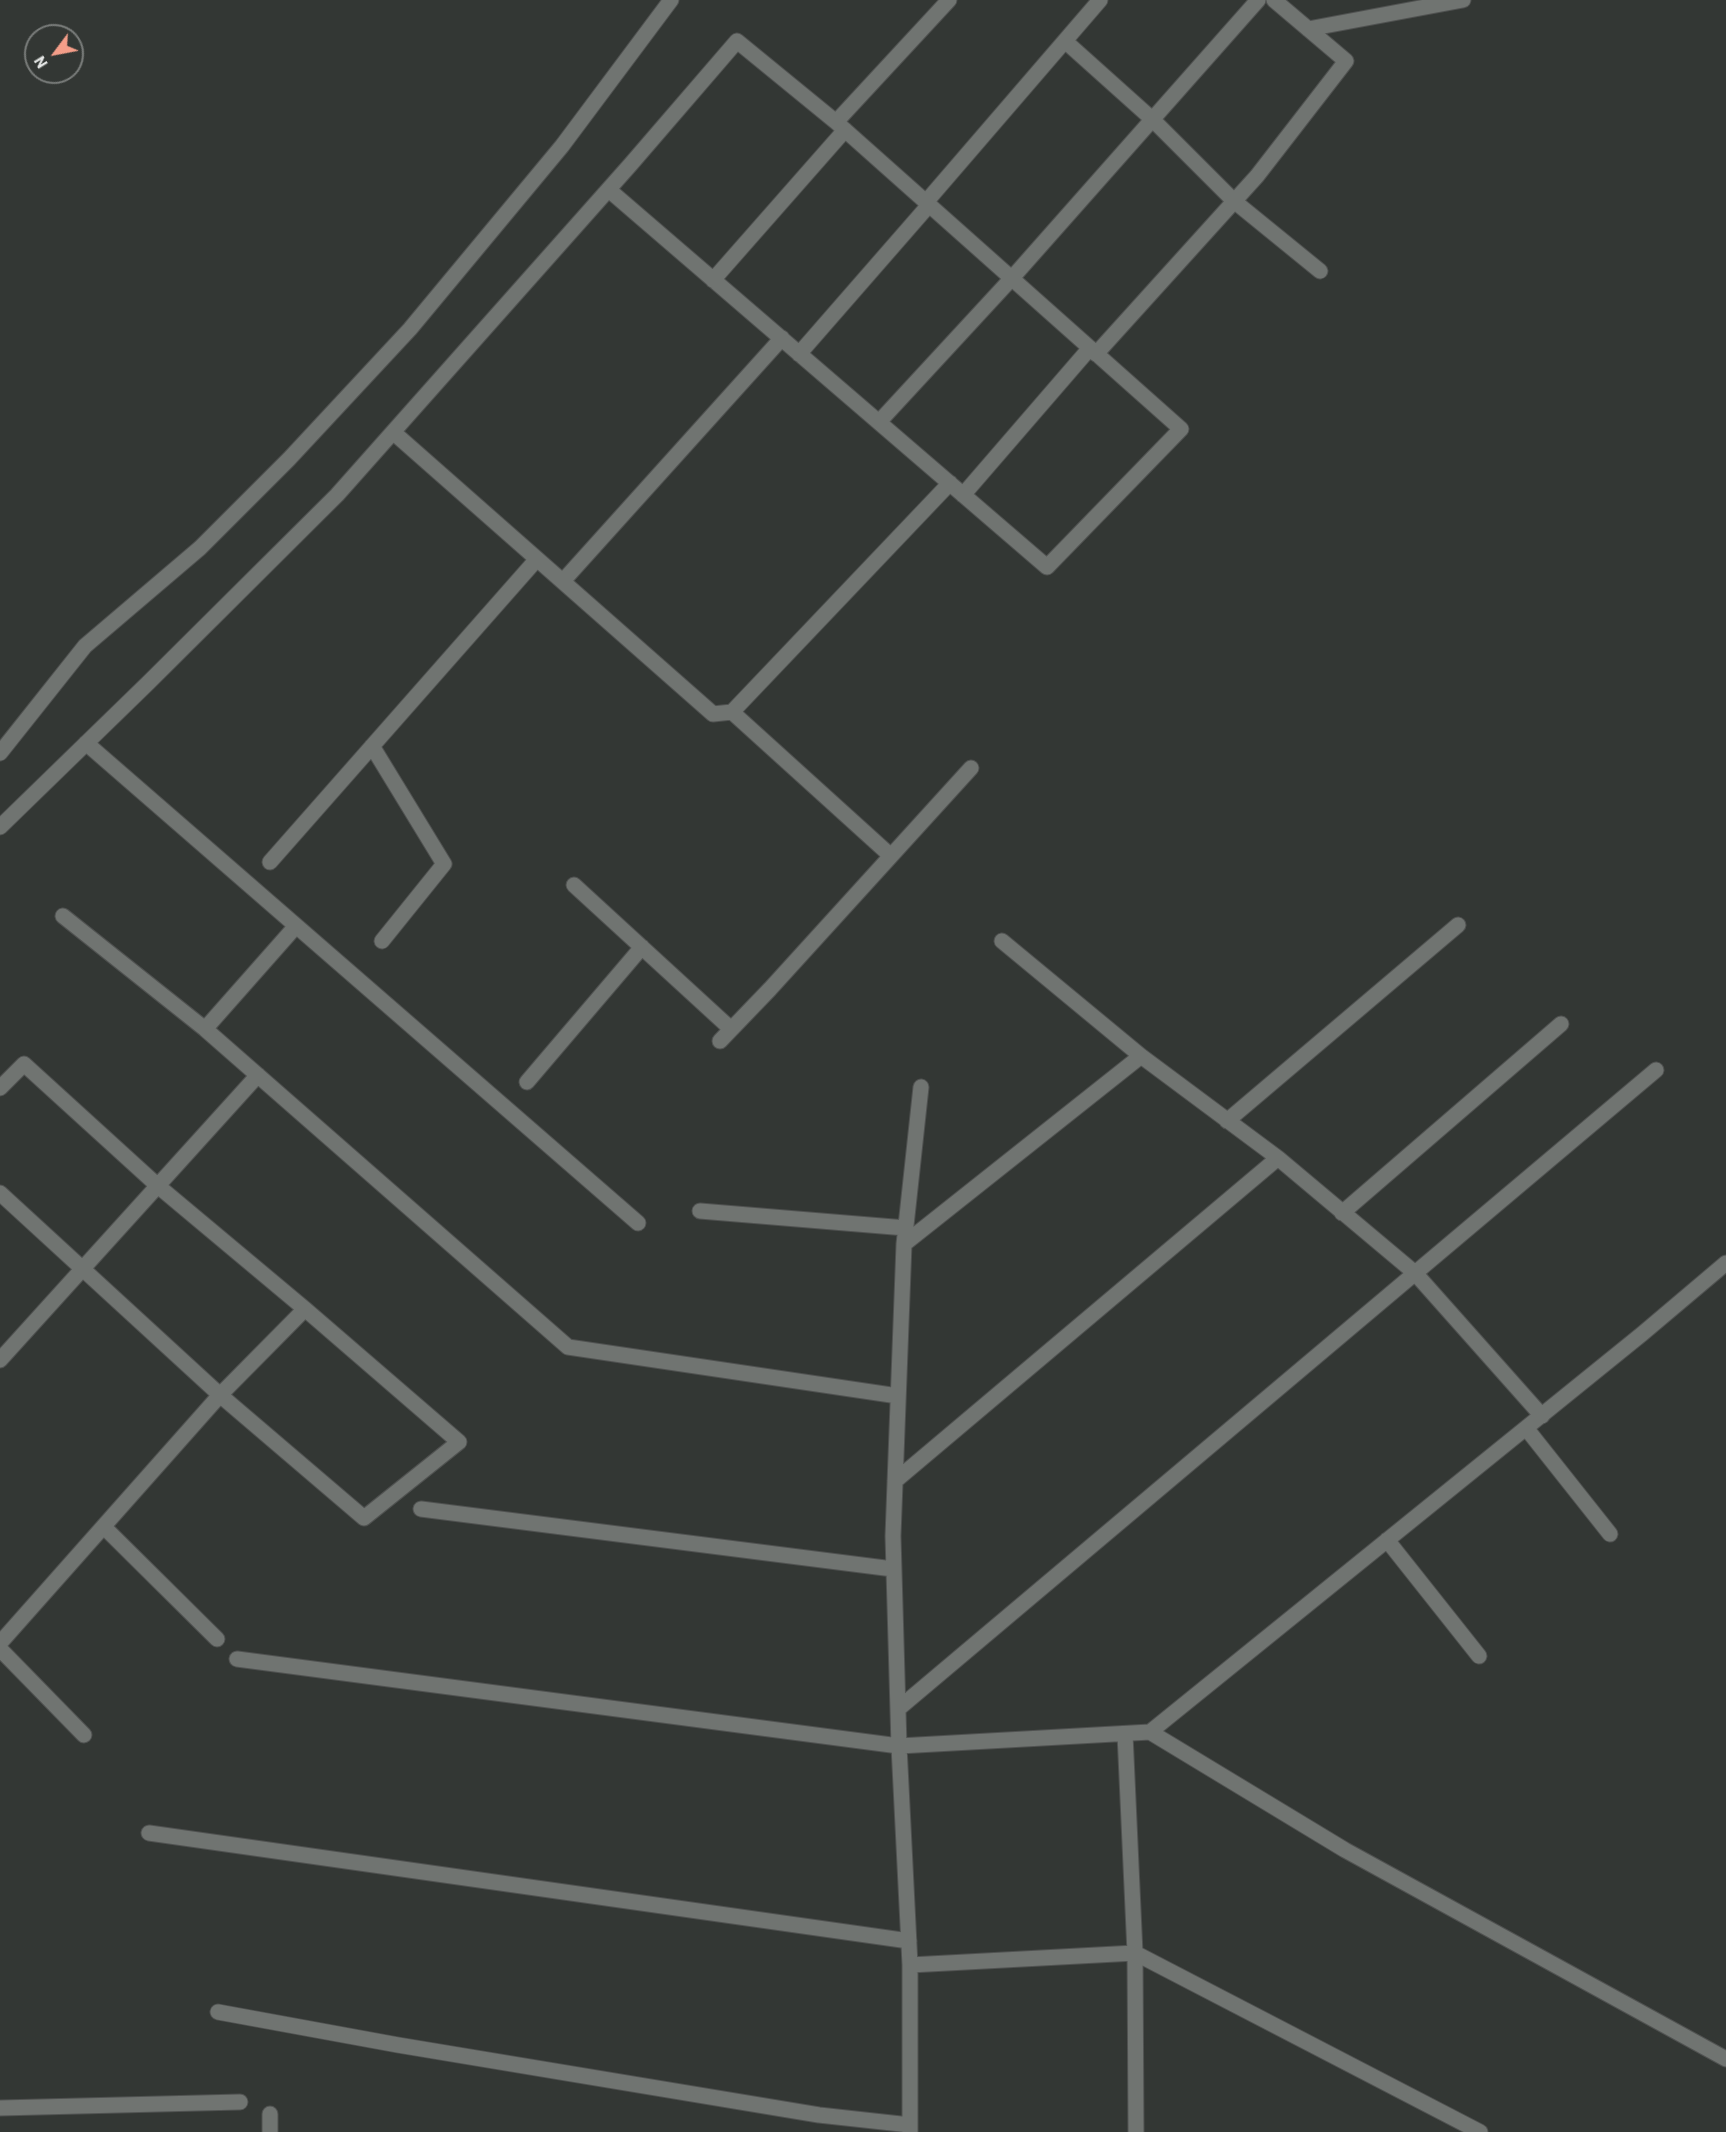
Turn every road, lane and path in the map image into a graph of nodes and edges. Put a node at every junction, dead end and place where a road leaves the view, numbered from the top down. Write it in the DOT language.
graph roads {
  1 [pos="671,0"];
  2 [pos="949,0"];
  3 [pos="1100,0"];
  4 [pos="1258,0"];
  5 [pos="1274,0"];
  6 [pos="1463,0"];
  7 [pos="1308,29"];
  8 [pos="1065,41"];
  9 [pos="1152,119"];
  10 [pos="841,126"];
  11 [pos="609,190"];
  12 [pos="1234,201"];
  13 [pos="927,203"];
  14 [pos="1320,271"];
  15 [pos="1012,278"];
  16 [pos="713,280"];
  17 [pos="782,338"];
  18 [pos="1093,351"];
  19 [pos="799,354"];
  20 [pos="879,422"];
  21 [pos="393,432"];
  22 [pos="950,483"];
  23 [pos="963,495"];
  24 [pos="537,559"];
  25 [pos="563,581"];
  26 [pos="732,712"];
  27 [pos="86,743"];
  28 [pos="372,746"];
  29 [pos="0,753"];
  30 [pos="971,768"];
  31 [pos="0,827"];
  32 [pos="891,856"];
  33 [pos="270,862"];
  34 [pos="574,885"];
  35 [pos="63,916"];
  36 [pos="1458,925"];
  37 [pos="296,926"];
  38 [pos="382,941"];
  39 [pos="1002,941"];
  40 [pos="642,947"];
  41 [pos="1562,1024"];
  42 [pos="205,1029"];
  43 [pos="731,1029"];
  44 [pos="720,1041"];
  45 [pos="1141,1056"];
  46 [pos="1656,1070"];
  47 [pos="258,1075"];
  48 [pos="527,1082"];
  49 [pos="921,1087"];
  50 [pos="0,1088"];
  51 [pos="1227,1120"];
  52 [pos="1278,1158"];
  53 [pos="158,1186"];
  54 [pos="0,1193"];
  55 [pos="700,1211"];
  56 [pos="1342,1212"];
  57 [pos="638,1223"];
  58 [pos="906,1228"];
  59 [pos="904,1244"];
  60 [pos="1726,1263"];
  61 [pos="83,1269"];
  62 [pos="1414,1274"];
  63 [pos="305,1309"];
  64 [pos="0,1360"];
  65 [pos="220,1395"];
  66 [pos="898,1396"];
  67 [pos="1542,1416"];
  68 [pos="1526,1428"];
  69 [pos="895,1481"];
  70 [pos="421,1509"];
  71 [pos="104,1527"];
  72 [pos="1610,1534"];
  73 [pos="1387,1540"];
  74 [pos="893,1569"];
  75 [pos="217,1639"];
  76 [pos="0,1643"];
  77 [pos="0,1649"];
  78 [pos="1479,1656"];
  79 [pos="237,1659"];
  80 [pos="898,1709"];
  81 [pos="1150,1732"];
  82 [pos="1125,1734"];
  83 [pos="84,1735"];
  84 [pos="899,1746"];
  85 [pos="149,1833"];
  86 [pos="909,1941"];
  87 [pos="1135,1953"];
  88 [pos="910,1965"];
  89 [pos="218,2012"];
  90 [pos="1726,2059"];
  91 [pos="240,2102"];
  92 [pos="0,2108"];
  93 [pos="270,2114"];
  94 [pos="910,2129"];
  95 [pos="270,2132"];
  96 [pos="1136,2132"];
  97 [pos="1480,2132"];
  1 -- 29 [label="street"];
  2 -- 10 [label="street"];
  3 -- 8 [label="street"];
  4 -- 9 [label="street"];
  5 -- 7 [label="street"];
  6 -- 7 [label="street"];
  7 -- 12 [label="street"];
  8 -- 9 [label="street"];
  8 -- 13 [label="street"];
  9 -- 12 [label="street"];
  9 -- 15 [label="street"];
  10 -- 11 [label="street"];
  10 -- 13 [label="street"];
  10 -- 16 [label="street"];
  11 -- 16 [label="street"];
  11 -- 21 [label="street"];
  12 -- 14 [label="street"];
  12 -- 18 [label="street"];
  13 -- 15 [label="street"];
  13 -- 19 [label="street"];
  15 -- 18 [label="street"];
  15 -- 20 [label="street"];
  16 -- 17 [label="street"];
  17 -- 19 [label="street"];
  17 -- 25 [label="street"];
  18 -- 23 [label="street"];
  18 -- 23 [label="street"];
  19 -- 20 [label="street"];
  20 -- 22 [label="street"];
  21 -- 24 [label="street"];
  21 -- 27 [label="street"];
  22 -- 23 [label="street"];
  22 -- 26 [label="street"];
  24 -- 25 [label="street"];
  24 -- 28 [label="street"];
  25 -- 26 [label="street"];
  26 -- 32 [label="street"];
  27 -- 31 [label="street"];
  27 -- 37 [label="street"];
  28 -- 33 [label="street"];
  28 -- 38 [label="street"];
  30 -- 32 [label="street"];
  32 -- 43 [label="street"];
  34 -- 40 [label="street"];
  35 -- 42 [label="street"];
  36 -- 51 [label="street"];
  37 -- 42 [label="street"];
  37 -- 57 [label="street"];
  39 -- 45 [label="street"];
  40 -- 43 [label="street"];
  40 -- 48 [label="street"];
  41 -- 56 [label="street"];
  42 -- 47 [label="street"];
  43 -- 44 [label="street"];
  45 -- 51 [label="street"];
  45 -- 59 [label="street"];
  46 -- 62 [label="street"];
  47 -- 53 [label="street"];
  47 -- 66 [label="street"];
  49 -- 58 [label="street"];
  50 -- 53 [label="street"];
  51 -- 52 [label="street"];
  52 -- 56 [label="street"];
  52 -- 69 [label="street"];
  53 -- 61 [label="street"];
  53 -- 63 [label="street"];
  54 -- 61 [label="street"];
  55 -- 58 [label="street"];
  56 -- 62 [label="street"];
  58 -- 59 [label="street"];
  59 -- 66 [label="street"];
  60 -- 67 [label="street"];
  61 -- 64 [label="street"];
  61 -- 65 [label="street"];
  62 -- 67 [label="street"];
  62 -- 80 [label="street"];
  63 -- 65 [label="street"];
  63 -- 65 [label="street"];
  65 -- 71 [label="street"];
  66 -- 69 [label="street"];
  67 -- 68 [label="street"];
  68 -- 72 [label="street"];
  68 -- 73 [label="street"];
  69 -- 74 [label="street"];
  70 -- 74 [label="street"];
  71 -- 75 [label="street"];
  71 -- 76 [label="street"];
  73 -- 78 [label="street"];
  73 -- 81 [label="street"];
  74 -- 80 [label="street"];
  77 -- 83 [label="street"];
  79 -- 84 [label="street"];
  80 -- 84 [label="street"];
  81 -- 82 [label="street"];
  81 -- 90 [label="street"];
  82 -- 84 [label="street"];
  82 -- 87 [label="street"];
  84 -- 86 [label="street"];
  85 -- 86 [label="street"];
  86 -- 88 [label="street"];
  87 -- 88 [label="street"];
  87 -- 96 [label="street"];
  87 -- 97 [label="street"];
  88 -- 94 [label="street"];
  89 -- 94 [label="street"];
  91 -- 92 [label="street"];
  93 -- 95 [label="street"];
}
